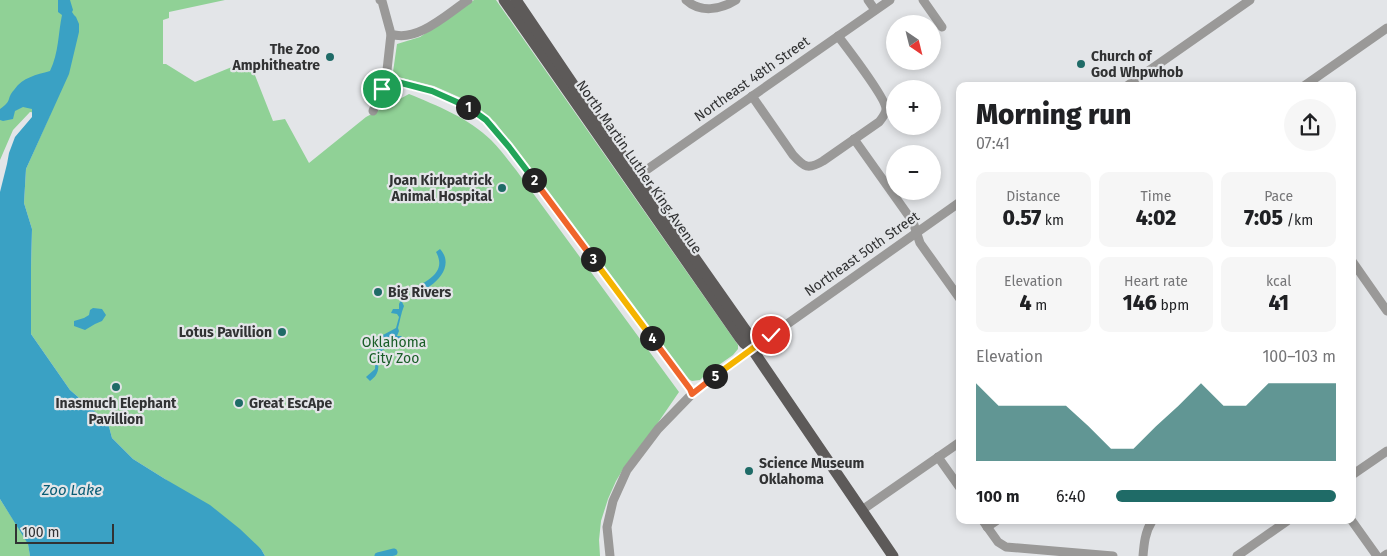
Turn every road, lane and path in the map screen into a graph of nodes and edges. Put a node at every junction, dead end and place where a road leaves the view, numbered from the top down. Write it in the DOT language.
graph roads {
  1 [pos="380,0"];
  2 [pos="468,0"];
  3 [pos="504,0"];
  4 [pos="516,0"];
  5 [pos="686,0"];
  6 [pos="736,0"];
  7 [pos="868,0"];
  8 [pos="890,0"];
  9 [pos="923,0"];
  10 [pos="1250,0"];
  11 [pos="875,10"];
  12 [pos="942,27"];
  13 [pos="1387,28"];
  14 [pos="391,34"];
  15 [pos="838,36"];
  16 [pos="386,79"];
  17 [pos="1133,82"];
  18 [pos="1310,82"];
  19 [pos="752,96"];
  20 [pos="373,111"];
  21 [pos="854,139"];
  22 [pos="634,179"];
  23 [pos="956,205"];
  24 [pos="916,233"];
  25 [pos="1356,267"];
  26 [pos="956,293"];
  27 [pos="1387,311"];
  28 [pos="752,349"];
  29 [pos="692,394"];
  30 [pos="956,445"];
  31 [pos="1387,451"];
  32 [pos="938,457"];
  33 [pos="1356,472"];
  34 [pos="956,482"];
  35 [pos="862,510"];
  36 [pos="985,524"];
  37 [pos="1150,524"];
  38 [pos="1283,524"];
  39 [pos="1355,524"];
  40 [pos="1387,554"];
  41 [pos="610,556"];
  42 [pos="893,556"];
  43 [pos="1113,556"];
  44 [pos="1143,556"];
  45 [pos="1237,556"];
  46 [pos="1377,556"];
  47 [pos="1384,556"];
  1 -- 14 [label="street"];
  2 -- 14 [label="street"];
  3 -- 22 [label="main road, North Martin Luther King Avenue"];
  4 -- 22 [label="main road, North Martin Luther King Avenue"];
  5 -- 6 [label="street"];
  7 -- 11 [label="street"];
  8 -- 11 [label="street, Northeast 48th Street"];
  9 -- 12 [label="street"];
  10 -- 17 [label="street"];
  11 -- 15 [label="street, Northeast 48th Street"];
  13 -- 18 [label="street"];
  14 -- 16 [label="street"];
  15 -- 19 [label="street, Northeast 48th Street"];
  15 -- 21 [label="street"];
  16 -- 20 [label="street"];
  16 -- 29 [label="street"];
  19 -- 21 [label="street"];
  19 -- 22 [label="street, Northeast 48th Street"];
  21 -- 24 [label="street"];
  22 -- 28 [label="main road, North Martin Luther King Avenue"];
  23 -- 24 [label="street, Northeast 50th Street"];
  24 -- 26 [label="street"];
  24 -- 28 [label="street, Northeast 50th Street"];
  25 -- 27 [label="street"];
  28 -- 29 [label="street, Northeast 50th Street"];
  28 -- 35 [label="main road, North Martin Luther King Avenue"];
  29 -- 41 [label="street, Northeast 50th Street"];
  30 -- 32 [label="street"];
  31 -- 33 [label="street"];
  32 -- 34 [label="street"];
  32 -- 35 [label="street"];
  35 -- 42 [label="main road, North Martin Luther King Avenue"];
  36 -- 43 [label="street"];
  37 -- 44 [label="street"];
  38 -- 45 [label="street"];
  39 -- 46 [label="street"];
  40 -- 47 [label="street"];
}
